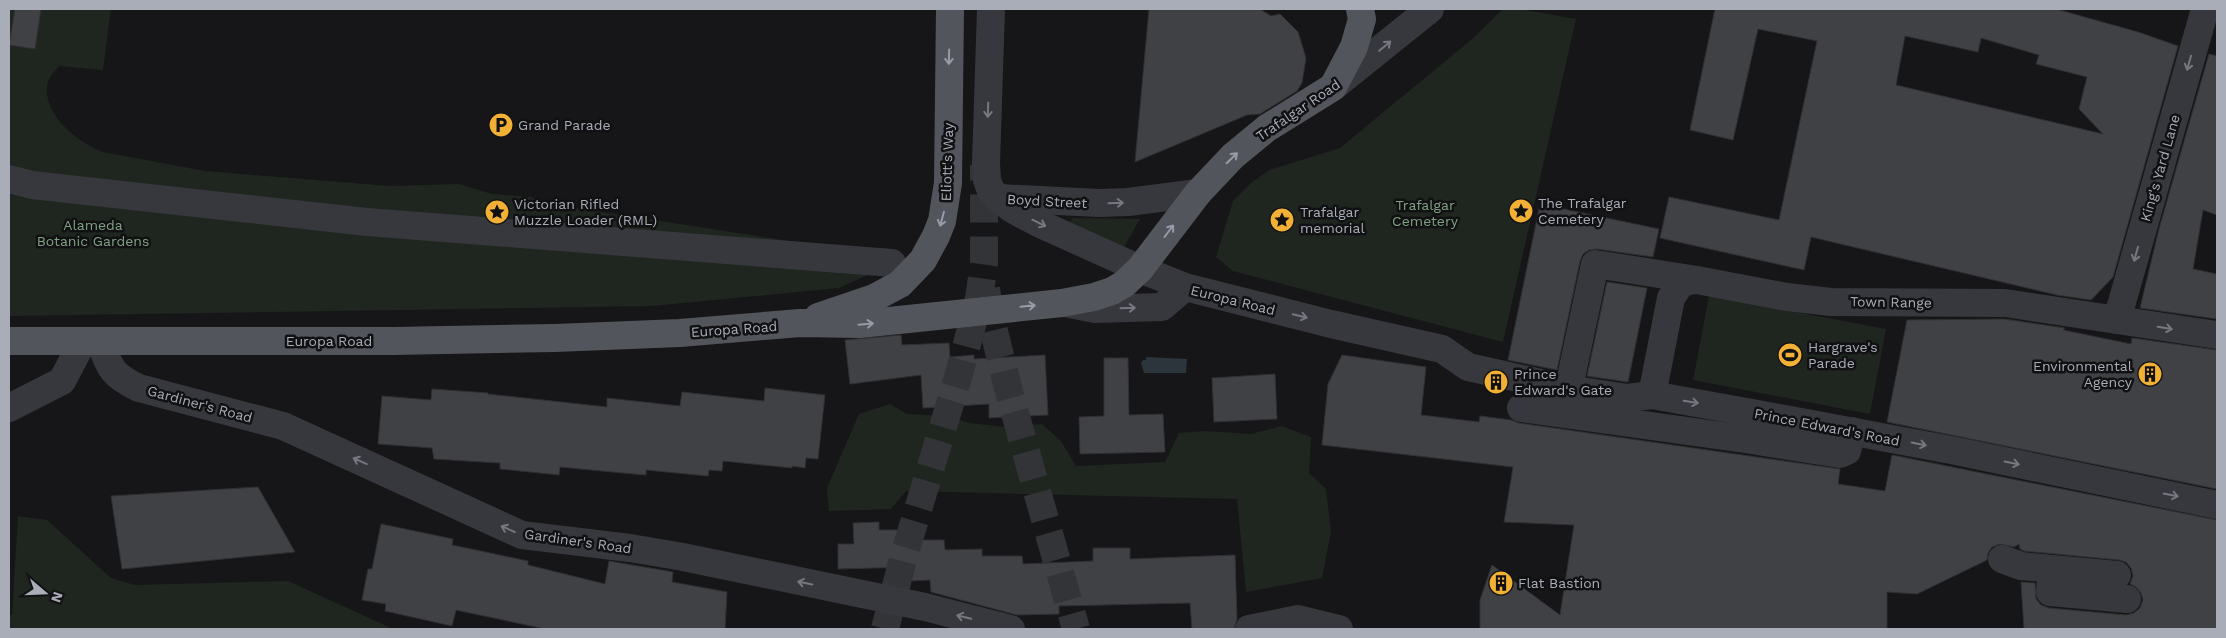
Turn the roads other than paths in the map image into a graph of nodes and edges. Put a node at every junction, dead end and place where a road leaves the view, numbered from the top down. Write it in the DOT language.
graph roads {
  1 [pos="950,9"];
  2 [pos="991,9"];
  3 [pos="1360,9"];
  4 [pos="1430,9"];
  5 [pos="2202,18"];
  6 [pos="1333,87"];
  7 [pos="16,179"];
  8 [pos="1198,193"];
  9 [pos="997,198"];
  10 [pos="892,263"];
  11 [pos="1140,269"];
  12 [pos="1697,280"];
  13 [pos="1185,287"];
  14 [pos="1062,303"];
  15 [pos="2117,320"];
  16 [pos="800,323"];
  17 [pos="2217,335"];
  18 [pos="9,340"];
  19 [pos="92,341"];
  20 [pos="1442,349"];
  21 [pos="1652,395"];
  22 [pos="1566,401"];
  23 [pos="9,408"];
  24 [pos="1521,408"];
  25 [pos="1852,431"];
  26 [pos="2217,505"];
  27 [pos="2002,560"];
  28 [pos="2052,569"];
  29 [pos="2117,575"];
  30 [pos="2127,599"];
  31 [pos="1011,629"];
  32 [pos="1249,629"];
  33 [pos="1339,629"];
  1 -- 16 [label="main road, Eliott's Way, one-way"];
  2 -- 9 [label="street, Boyd Street, one-way"];
  3 -- 6 [label="main road"];
  6 -- 4 [label="street, Trafalgar Road, one-way"];
  5 -- 15 [label="street, King's Yard Lane, one-way"];
  8 -- 6 [label="main road, Trafalgar Road, one-way"];
  7 -- 10 [label="street"];
  9 -- 8 [label="street, Boyd Street, one-way"];
  11 -- 8 [label="main road, Trafalgar Road, one-way"];
  9 -- 11 [label="street, one-way"];
  11 -- 13 [label="street"];
  11 -- 14 [label="main road, Trafalgar Road"];
  12 -- 15 [label="street, Town Range"];
  12 -- 21 [label="street"];
  12 -- 22 [label="street, Town Range"];
  14 -- 13 [label="street, Europa Road, one-way"];
  13 -- 20 [label="street, Europa Road, one-way"];
  16 -- 14 [label="main road, Europa Road, one-way"];
  15 -- 17 [label="street, Town Range, one-way"];
  16 -- 19 [label="main road, Europa Road"];
  18 -- 19 [label="main road, Europa Road"];
  19 -- 23 [label="street"];
  31 -- 19 [label="street, Gardiner's Road, one-way"];
  20 -- 22 [label="street, Prince Edward's Road"];
  21 -- 22 [label="street, Prince Edward's Road"];
  21 -- 25 [label="street, Prince Edward's Road, one-way"];
  22 -- 24 [label="street"];
  22 -- 25 [label="street"];
  25 -- 26 [label="street, Prince Edward's Road, one-way"];
  27 -- 28 [label="street"];
  28 -- 29 [label="street"];
  28 -- 30 [label="street"];
  32 -- 33 [label="street"];
}
